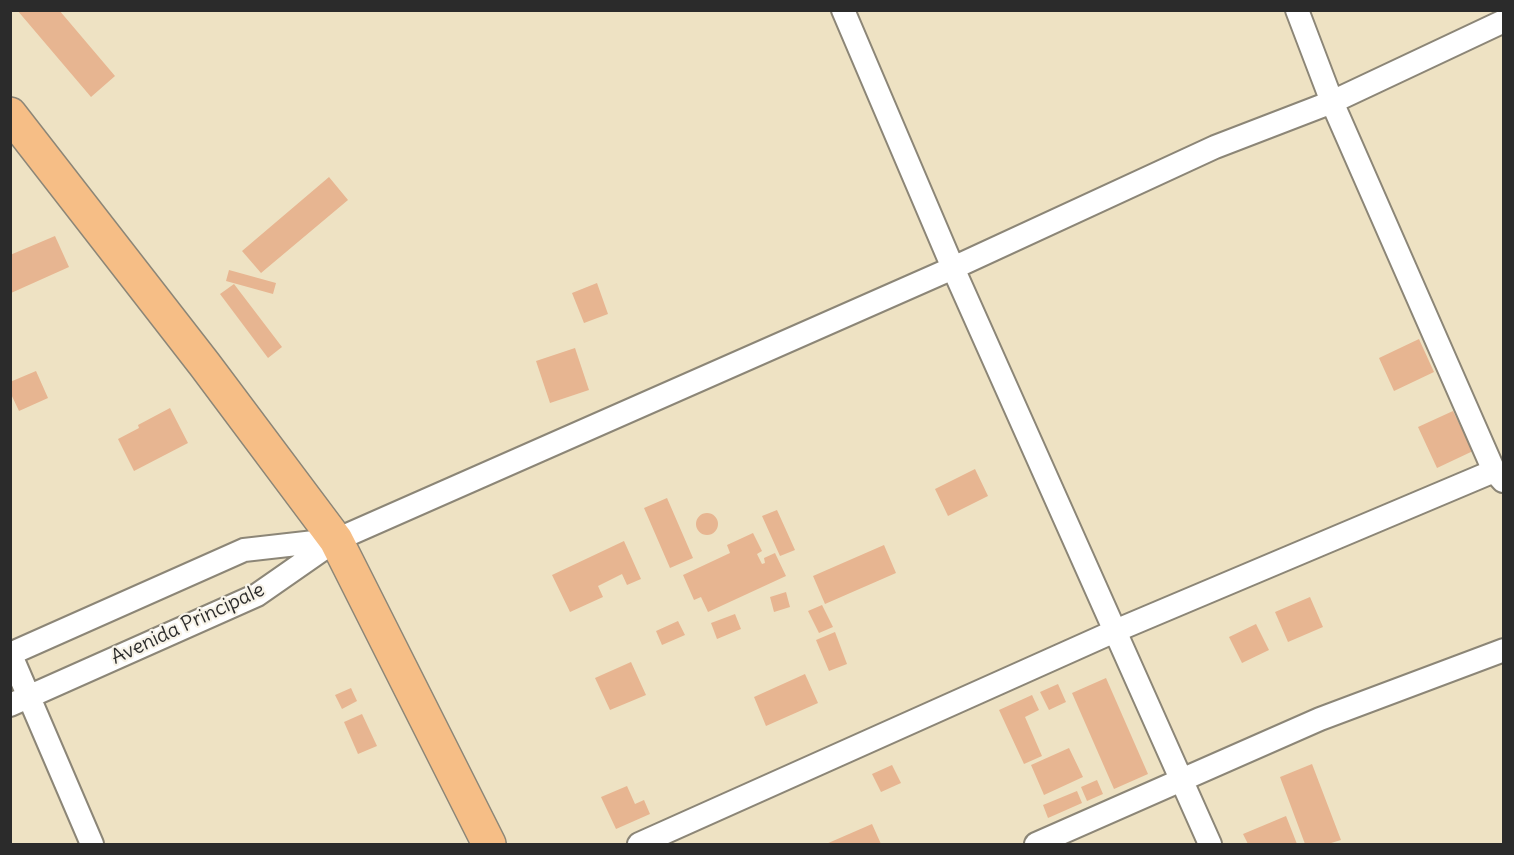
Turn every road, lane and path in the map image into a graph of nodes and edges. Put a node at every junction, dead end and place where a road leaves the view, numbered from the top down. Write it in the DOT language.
graph roads {
  1 [pos="843,10"];
  2 [pos="1297,10"];
  3 [pos="1503,21"];
  4 [pos="1332,102"];
  5 [pos="10,114"];
  6 [pos="953,268"];
  7 [pos="1499,477"];
  8 [pos="336,540"];
  9 [pos="1115,631"];
  10 [pos="1503,651"];
  11 [pos="11,654"];
  12 [pos="20,701"];
  13 [pos="1181,779"];
  14 [pos="92,844"];
  15 [pos="489,844"];
  16 [pos="639,844"];
  17 [pos="1036,844"];
  18 [pos="1210,844"];
  1 -- 6 [label="street"];
  2 -- 4 [label="street"];
  3 -- 4 [label="street"];
  4 -- 6 [label="street"];
  4 -- 7 [label="street"];
  5 -- 8 [label="highway"];
  6 -- 8 [label="street"];
  6 -- 9 [label="street"];
  7 -- 9 [label="street"];
  8 -- 11 [label="street, Avenida Principale"];
  8 -- 12 [label="street, Avenida Principale"];
  8 -- 15 [label="highway"];
  9 -- 13 [label="street"];
  9 -- 16 [label="street"];
  10 -- 13 [label="street"];
  11 -- 12 [label="street"];
  12 -- 14 [label="street"];
  13 -- 17 [label="street"];
  13 -- 18 [label="street"];
}
